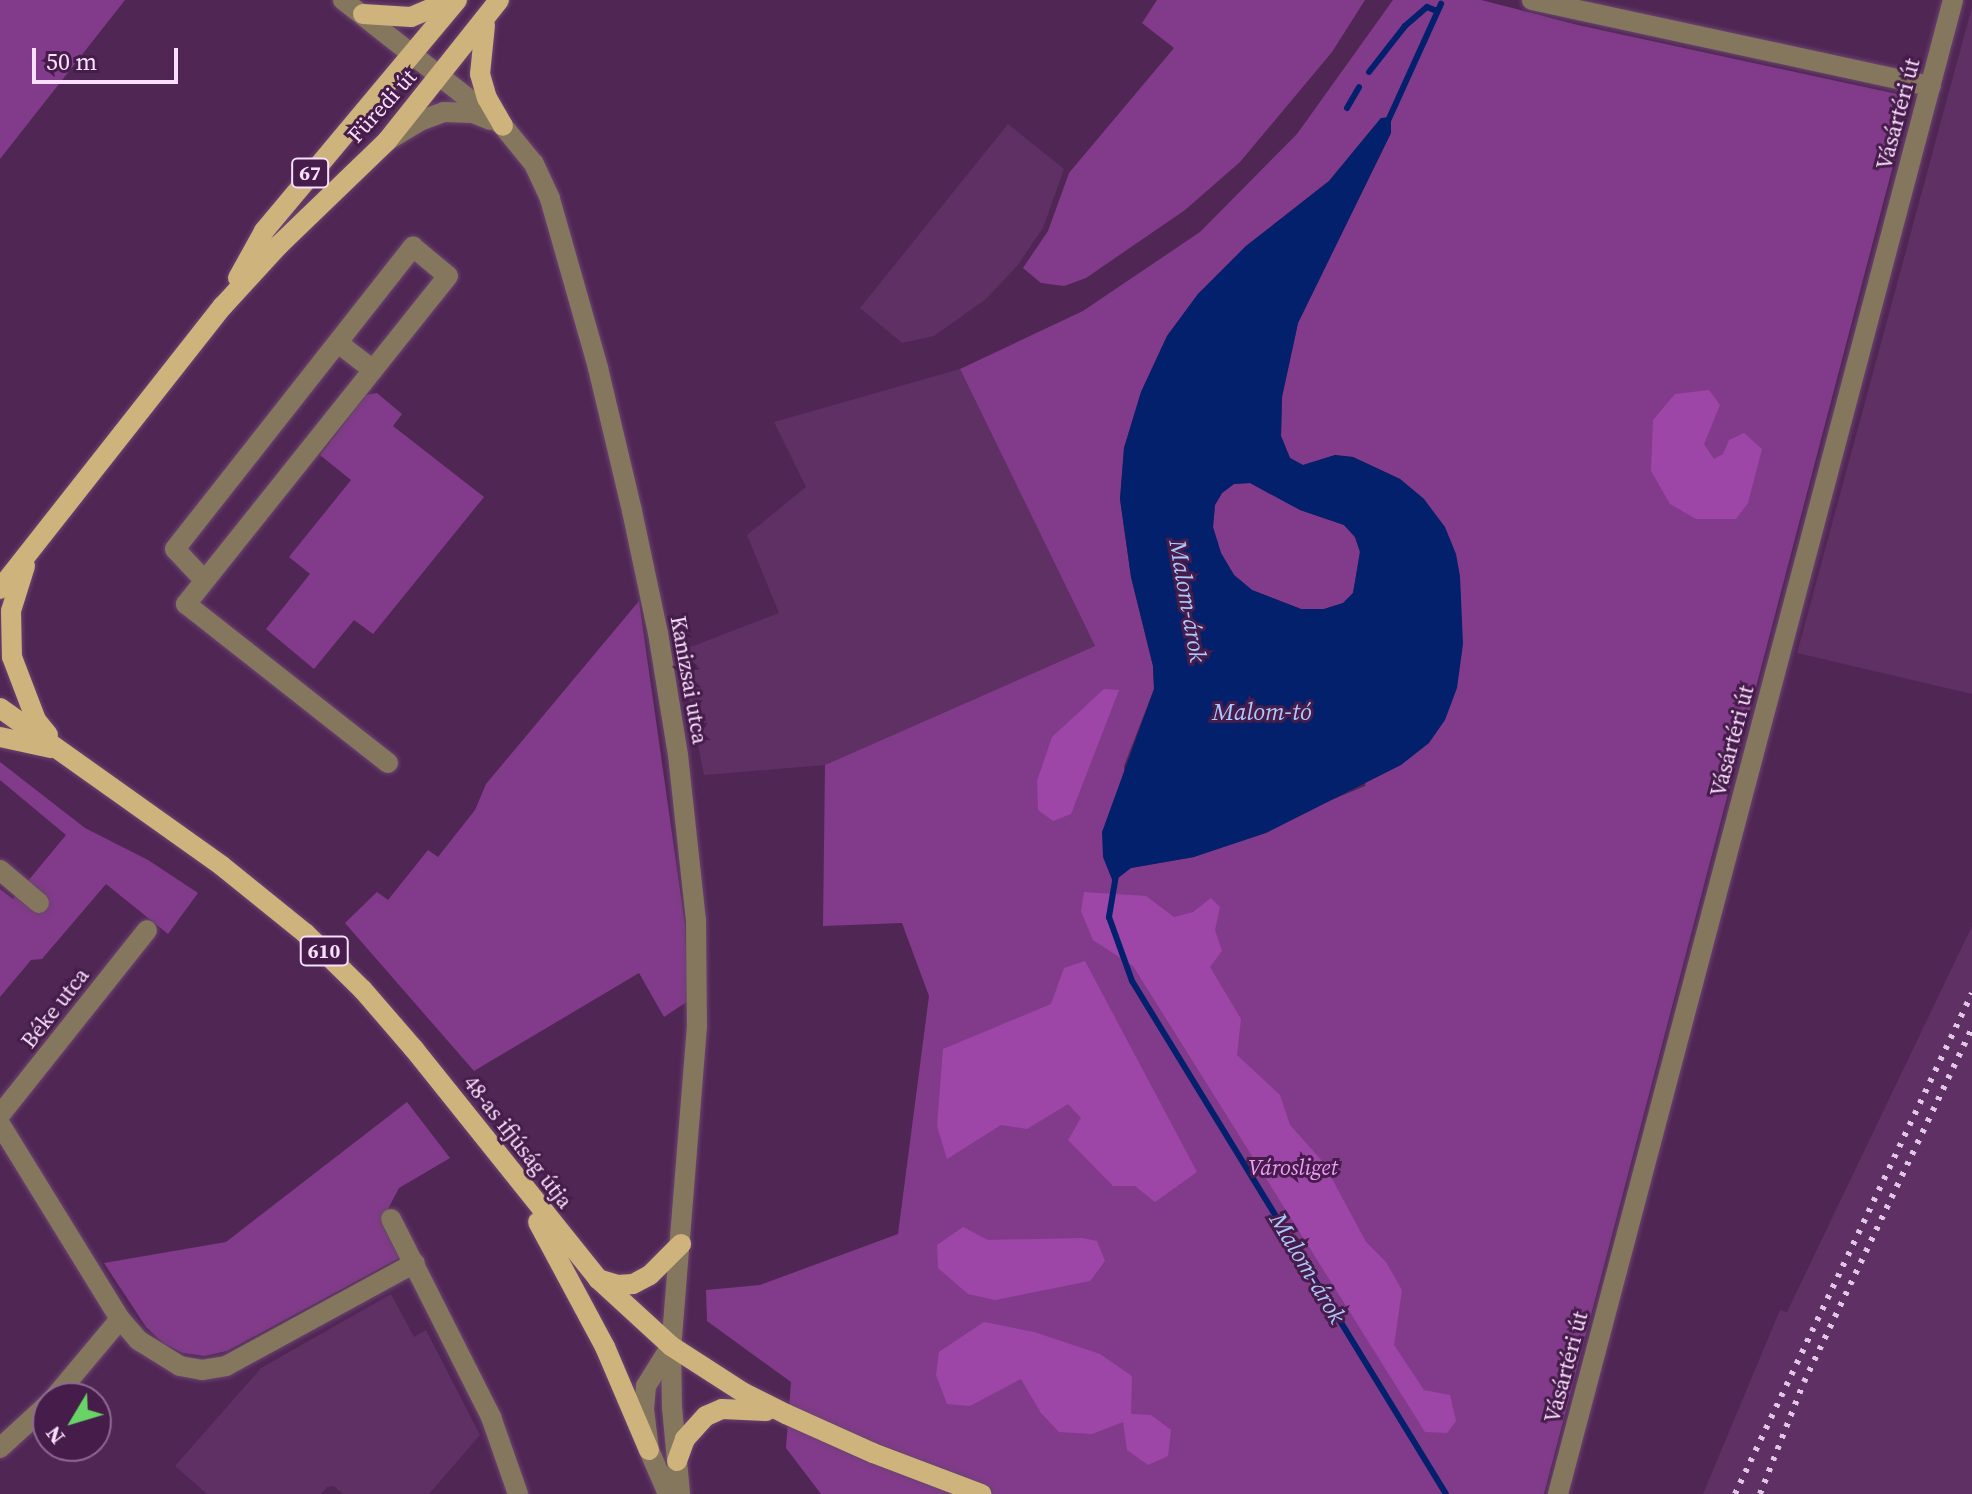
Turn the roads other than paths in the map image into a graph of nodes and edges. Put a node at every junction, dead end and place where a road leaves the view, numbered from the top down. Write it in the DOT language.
graph roads {
  1 [pos="343,0"];
  2 [pos="454,0"];
  3 [pos="499,0"];
  4 [pos="1532,0"];
  5 [pos="1953,0"];
  6 [pos="363,14"];
  7 [pos="486,17"];
  8 [pos="414,53"];
  9 [pos="442,75"];
  10 [pos="1931,86"];
  11 [pos="503,126"];
  12 [pos="387,141"];
  13 [pos="223,306"];
  14 [pos="338,343"];
  15 [pos="373,370"];
  16 [pos="29,554"];
  17 [pos="0,568"];
  18 [pos="204,580"];
  19 [pos="0,589"];
  20 [pos="0,708"];
  21 [pos="0,737"];
  22 [pos="61,750"];
  23 [pos="388,763"];
  24 [pos="0,870"];
  25 [pos="39,903"];
  26 [pos="147,930"];
  27 [pos="0,1115"];
  28 [pos="0,1124"];
  29 [pos="497,1153"];
  30 [pos="391,1219"];
  31 [pos="681,1244"];
  32 [pos="415,1263"];
  33 [pos="598,1279"];
  34 [pos="120,1319"];
  35 [pos="671,1346"];
  36 [pos="67,1382"];
  37 [pos="786,1414"];
  38 [pos="32,1419"];
  39 [pos="0,1448"];
  40 [pos="649,1450"];
  41 [pos="677,1461"];
  42 [pos="518,1494"];
  43 [pos="668,1494"];
  44 [pos="680,1494"];
  45 [pos="981,1494"];
  46 [pos="1558,1494"];
  1 -- 6 [label="street, Kanizsai utca"];
  2 -- 6 [label="main road"];
  2 -- 8 [label="main road, 67"];
  3 -- 7 [label="main road, 67"];
  4 -- 10 [label="street"];
  5 -- 10 [label="street, Vásártéri út"];
  6 -- 8 [label="street, Kanizsai utca"];
  7 -- 9 [label="main road, 67"];
  7 -- 11 [label="main road"];
  8 -- 9 [label="street, Kanizsai utca"];
  8 -- 13 [label="main road, Füredi út / 67"];
  9 -- 11 [label="street, Kanizsai utca"];
  9 -- 12 [label="main road, Füredi út / 67"];
  10 -- 46 [label="street, Vásártéri út"];
  11 -- 12 [label="street"];
  11 -- 31 [label="street, Kanizsai utca"];
  12 -- 13 [label="main road, Füredi út / 67"];
  13 -- 16 [label="main road, Füredi út / 67"];
  14 -- 15 [label="street"];
  14 -- 15 [label="street"];
  14 -- 18 [label="street"];
  15 -- 18 [label="street"];
  16 -- 17 [label="main road"];
  16 -- 19 [label="main road, 67"];
  16 -- 22 [label="main road"];
  18 -- 23 [label="street"];
  20 -- 22 [label="main road, 610"];
  21 -- 22 [label="main road"];
  22 -- 29 [label="main road, 48-as ifjúság útja / 610"];
  24 -- 25 [label="street"];
  26 -- 27 [label="street, Béke utca"];
  28 -- 34 [label="street"];
  29 -- 33 [label="main road, 48-as ifjúság útja / 610"];
  29 -- 40 [label="main road"];
  30 -- 32 [label="street"];
  31 -- 33 [label="main road"];
  31 -- 35 [label="street, Kanizsai utca"];
  32 -- 34 [label="street"];
  32 -- 42 [label="street"];
  33 -- 35 [label="main road, 48-as ifjúság útja / 610"];
  34 -- 36 [label="street"];
  35 -- 37 [label="main road, 48-as ifjúság útja / 610"];
  35 -- 40 [label="street, Kanizsai utca"];
  35 -- 41 [label="street, Kanizsai utca"];
  37 -- 41 [label="main road"];
  37 -- 45 [label="main road, 48-as ifjúság útja / 610"];
  38 -- 39 [label="street"];
  40 -- 43 [label="street, Kanizsai utca"];
  41 -- 44 [label="street, Kanizsai utca"];
}
